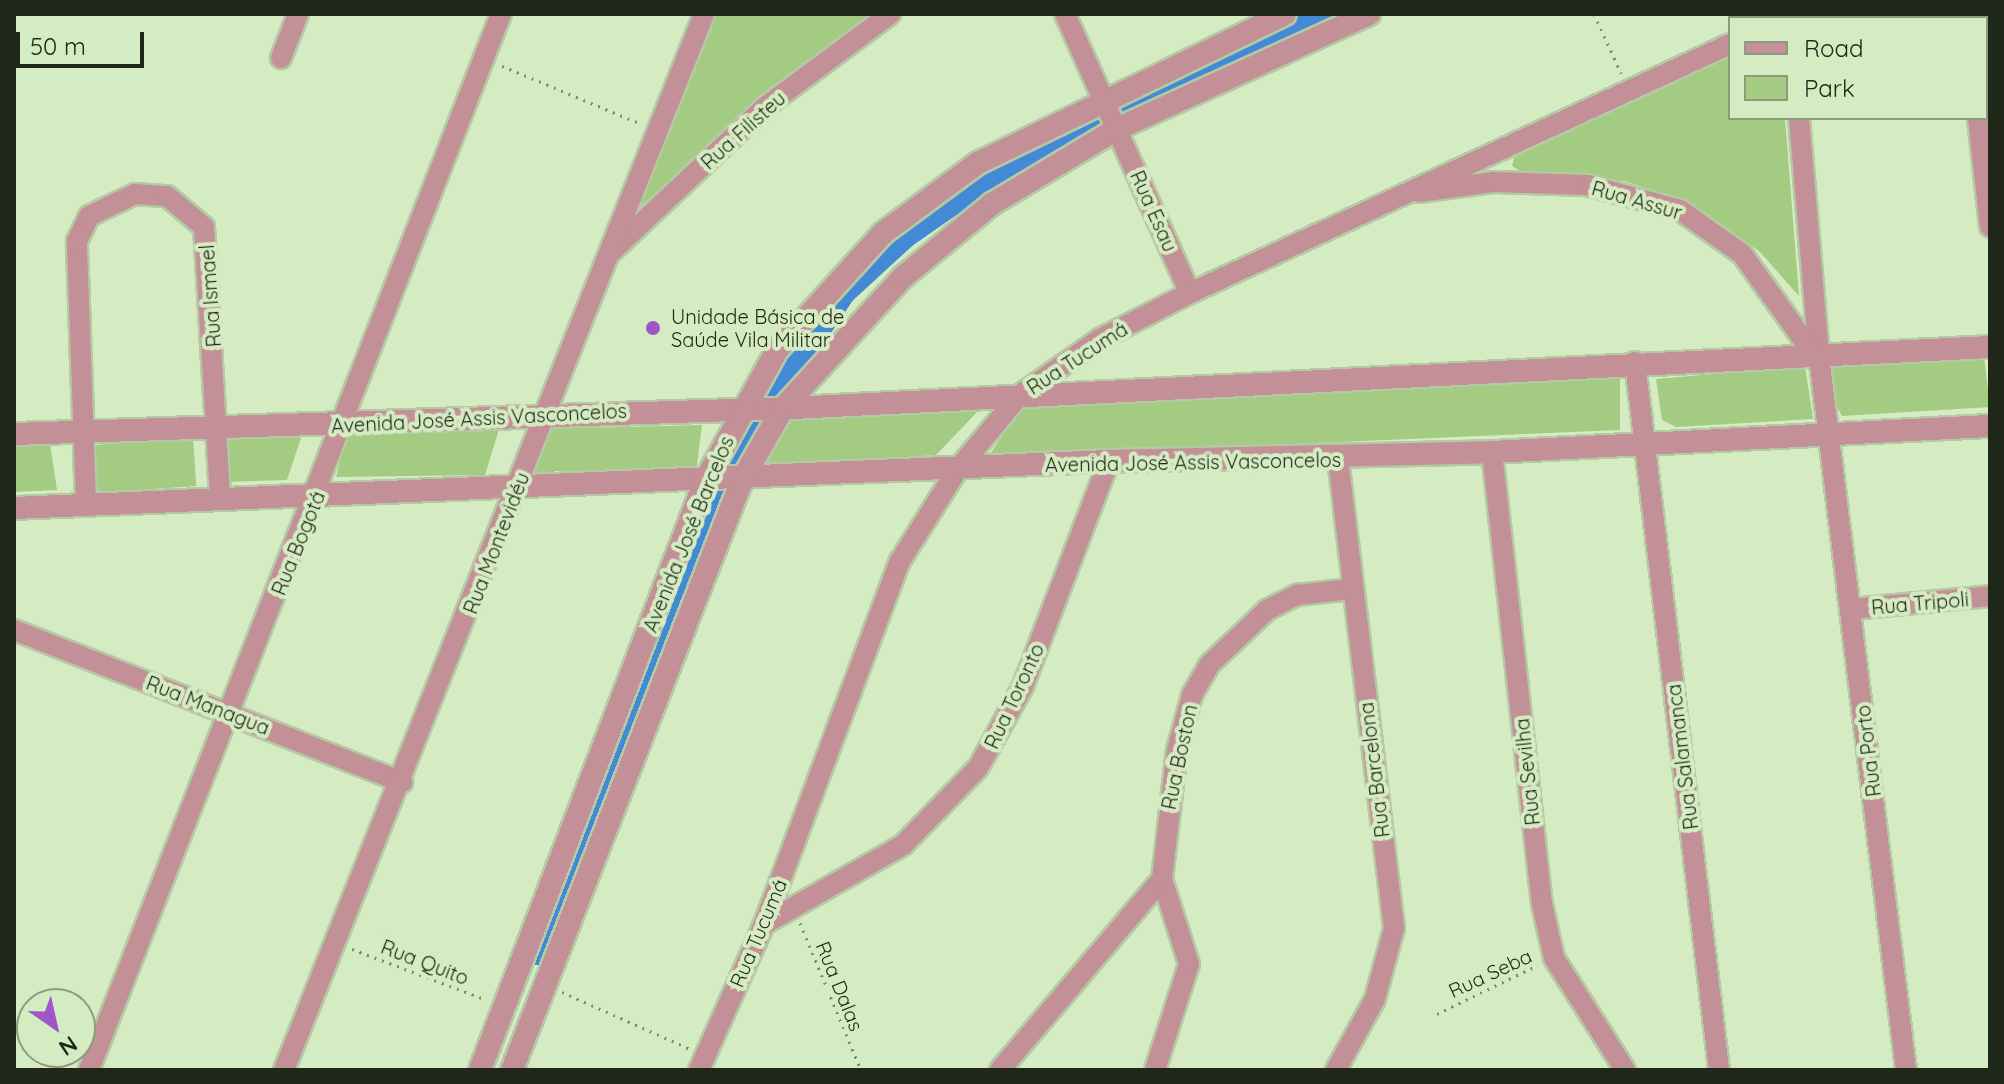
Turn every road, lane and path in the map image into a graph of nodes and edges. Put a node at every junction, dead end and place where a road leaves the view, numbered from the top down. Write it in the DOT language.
graph roads {
  1 [pos="298,14"];
  2 [pos="501,14"];
  3 [pos="704,14"];
  4 [pos="890,14"];
  5 [pos="1065,14"];
  6 [pos="1285,14"];
  7 [pos="1369,14"];
  8 [pos="1594,14"];
  9 [pos="1728,45"];
  10 [pos="281,58"];
  11 [pos="484,58"];
  12 [pos="1628,88"];
  13 [pos="1110,113"];
  14 [pos="1799,120"];
  15 [pos="1978,120"];
  16 [pos="658,131"];
  17 [pos="1492,152"];
  18 [pos="1494,182"];
  19 [pos="1394,196"];
  20 [pos="1990,226"];
  21 [pos="605,258"];
  22 [pos="1190,293"];
  23 [pos="1990,347"];
  24 [pos="1817,356"];
  25 [pos="1635,362"];
  26 [pos="1020,395"];
  27 [pos="762,407"];
  28 [pos="546,412"];
  29 [pos="1990,426"];
  30 [pos="338,427"];
  31 [pos="216,428"];
  32 [pos="84,431"];
  33 [pos="1828,432"];
  34 [pos="14,434"];
  35 [pos="1644,444"];
  36 [pos="1492,452"];
  37 [pos="1338,458"];
  38 [pos="1109,461"];
  39 [pos="957,470"];
  40 [pos="725,481"];
  41 [pos="517,488"];
  42 [pos="318,496"];
  43 [pos="220,498"];
  44 [pos="86,504"];
  45 [pos="14,508"];
  46 [pos="1352,589"];
  47 [pos="1990,596"];
  48 [pos="1851,609"];
  49 [pos="14,630"];
  50 [pos="229,712"];
  51 [pos="402,782"];
  52 [pos="1162,879"];
  53 [pos="795,910"];
  54 [pos="764,924"];
  55 [pos="334,942"];
  56 [pos="1554,958"];
  57 [pos="545,986"];
  58 [pos="505,1007"];
  59 [pos="1437,1014"];
  60 [pos="702,1063"];
  61 [pos="89,1070"];
  62 [pos="284,1070"];
  63 [pos="480,1070"];
  64 [pos="512,1070"];
  65 [pos="861,1070"];
  66 [pos="1000,1070"];
  67 [pos="1155,1070"];
  68 [pos="1336,1070"];
  69 [pos="1625,1070"];
  70 [pos="1719,1070"];
  71 [pos="1906,1070"];
  1 -- 10 [label="street"];
  2 -- 11 [label="street, Rua Bogotá"];
  3 -- 16 [label="street, Rua Montevidéu"];
  4 -- 21 [label="street, Rua Filisteu"];
  5 -- 13 [label="street, Rua Esau"];
  6 -- 13 [label="street, Avenida José Barcelos"];
  7 -- 13 [label="street, Avenida José Barcelos"];
  8 -- 12 [label="path"];
  9 -- 12 [label="street, Rua Tucumá"];
  11 -- 16 [label="path"];
  11 -- 30 [label="street, Rua Bogotá"];
  12 -- 17 [label="street, Rua Tucumá"];
  13 -- 22 [label="street, Rua Esau"];
  13 -- 27 [label="street, Avenida José Barcelos"];
  13 -- 27 [label="street, Avenida José Barcelos"];
  14 -- 24 [label="street"];
  15 -- 20 [label="street"];
  16 -- 21 [label="street, Rua Montevidéu"];
  17 -- 18 [label="street"];
  17 -- 19 [label="street, Rua Tucumá"];
  18 -- 19 [label="street, Rua Assur"];
  18 -- 24 [label="street, Rua Assur"];
  19 -- 22 [label="street, Rua Tucumá"];
  21 -- 28 [label="street, Rua Montevidéu"];
  22 -- 26 [label="street, Rua Tucumá"];
  23 -- 24 [label="street, Avenida José Assis Vasconcelos"];
  24 -- 25 [label="street, Avenida José Assis Vasconcelos"];
  24 -- 33 [label="street, Rua Porto"];
  25 -- 26 [label="street, Avenida José Assis Vasconcelos"];
  25 -- 35 [label="street"];
  26 -- 27 [label="street, Avenida José Assis Vasconcelos"];
  26 -- 39 [label="street, Rua Tucumá"];
  27 -- 28 [label="street, Avenida José Assis Vasconcelos"];
  27 -- 40 [label="street, Avenida José Barcelos"];
  27 -- 40 [label="street, Avenida José Barcelos"];
  28 -- 30 [label="street, Avenida José Assis Vasconcelos"];
  28 -- 41 [label="street, Rua Montevidéu"];
  29 -- 33 [label="street, Avenida José Assis Vasconcelos"];
  30 -- 31 [label="street, Avenida José Assis Vasconcelos"];
  30 -- 42 [label="street, Rua Bogotá"];
  31 -- 32 [label="street, Avenida José Assis Vasconcelos"];
  31 -- 32 [label="street, Rua Ismael"];
  31 -- 43 [label="street"];
  32 -- 34 [label="street, Avenida José Assis Vasconcelos"];
  32 -- 44 [label="street"];
  33 -- 35 [label="street, Avenida José Assis Vasconcelos"];
  33 -- 48 [label="street, Rua Porto"];
  35 -- 36 [label="street, Avenida José Assis Vasconcelos"];
  35 -- 70 [label="street, Rua Salamanca"];
  36 -- 37 [label="street, Avenida José Assis Vasconcelos"];
  36 -- 56 [label="street, Rua Sevilha"];
  37 -- 38 [label="street, Avenida José Assis Vasconcelos"];
  37 -- 46 [label="street, Rua Barcelona"];
  38 -- 39 [label="street, Avenida José Assis Vasconcelos"];
  38 -- 53 [label="street, Rua Toronto"];
  39 -- 40 [label="street, Avenida José Assis Vasconcelos"];
  39 -- 54 [label="street, Rua Tucumá"];
  40 -- 41 [label="street, Avenida José Assis Vasconcelos"];
  40 -- 57 [label="street, Avenida José Barcelos"];
  40 -- 58 [label="street, Avenida José Barcelos"];
  41 -- 42 [label="street, Avenida José Assis Vasconcelos"];
  41 -- 51 [label="street, Rua Montevidéu"];
  42 -- 43 [label="street, Avenida José Assis Vasconcelos"];
  42 -- 50 [label="street, Rua Bogotá"];
  43 -- 44 [label="street, Avenida José Assis Vasconcelos"];
  44 -- 45 [label="street, Avenida José Assis Vasconcelos"];
  46 -- 52 [label="street, Rua Boston"];
  46 -- 68 [label="street, Rua Barcelona"];
  47 -- 48 [label="street, Rua Tripoli"];
  48 -- 71 [label="street, Rua Porto"];
  49 -- 50 [label="street, Rua Managua"];
  50 -- 51 [label="street, Rua Managua"];
  50 -- 61 [label="street, Rua Bogotá"];
  51 -- 55 [label="street, Rua Montevidéu"];
  52 -- 66 [label="street"];
  52 -- 67 [label="street, Rua Boston"];
  53 -- 54 [label="street, Rua Toronto"];
  53 -- 65 [label="path, Rua Dalas"];
  54 -- 60 [label="street, Rua Tucumá"];
  55 -- 58 [label="path, Rua Quito"];
  55 -- 62 [label="street, Rua Montevidéu"];
  56 -- 59 [label="path, Rua Seba"];
  56 -- 69 [label="street, Rua Sevilha"];
  57 -- 60 [label="path"];
  57 -- 64 [label="street, Avenida José Barcelos"];
  58 -- 63 [label="street, Avenida José Barcelos"];
}
